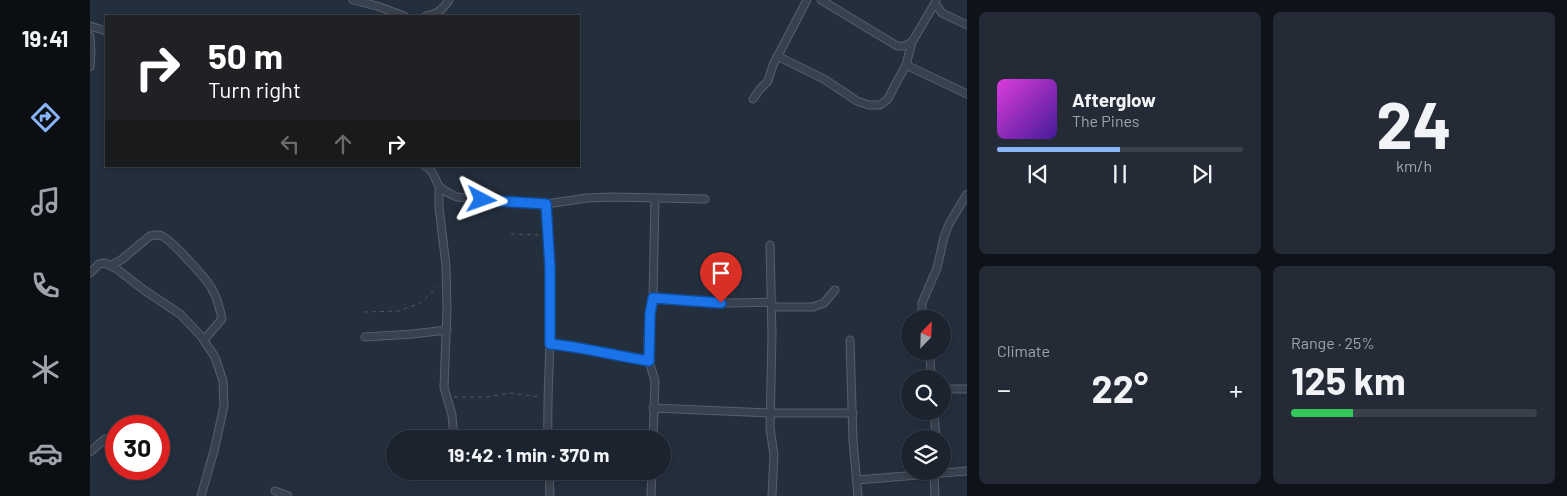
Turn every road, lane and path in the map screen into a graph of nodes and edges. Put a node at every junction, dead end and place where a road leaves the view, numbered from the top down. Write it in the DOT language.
graph roads {
  1 [pos="353,0"];
  2 [pos="449,0"];
  3 [pos="807,0"];
  4 [pos="820,0"];
  5 [pos="936,2"];
  6 [pos="376,3"];
  7 [pos="402,15"];
  8 [pos="432,15"];
  9 [pos="967,24"];
  10 [pos="90,26"];
  11 [pos="105,31"];
  12 [pos="90,36"];
  13 [pos="912,42"];
  14 [pos="777,56"];
  15 [pos="906,66"];
  16 [pos="90,67"];
  17 [pos="967,94"];
  18 [pos="753,99"];
  19 [pos="433,169"];
  20 [pos="439,186"];
  21 [pos="967,194"];
  22 [pos="655,198"];
  23 [pos="705,199"];
  24 [pos="546,204"];
  25 [pos="511,234"];
  26 [pos="548,235"];
  27 [pos="770,245"];
  28 [pos="111,265"];
  29 [pos="90,273"];
  30 [pos="446,277"];
  31 [pos="835,290"];
  32 [pos="653,298"];
  33 [pos="772,304"];
  34 [pos="921,310"];
  35 [pos="364,312"];
  36 [pos="447,330"];
  37 [pos="365,337"];
  38 [pos="204,340"];
  39 [pos="850,340"];
  40 [pos="550,344"];
  41 [pos="649,361"];
  42 [pos="951,389"];
  43 [pos="967,389"];
  44 [pos="446,397"];
  45 [pos="547,398"];
  46 [pos="653,408"];
  47 [pos="771,413"];
  48 [pos="853,413"];
  49 [pos="453,430"];
  50 [pos="548,430"];
  51 [pos="653,430"];
  52 [pos="105,439"];
  53 [pos="90,452"];
  54 [pos="967,471"];
  55 [pos="951,472"];
  56 [pos="901,476"];
  57 [pos="549,480"];
  58 [pos="652,480"];
  59 [pos="857,480"];
  60 [pos="936,480"];
  61 [pos="275,491"];
  62 [pos="201,496"];
  63 [pos="288,496"];
  64 [pos="550,496"];
  65 [pos="651,496"];
  66 [pos="772,496"];
  67 [pos="858,496"];
  68 [pos="935,496"];
  1 -- 6 [label="street"];
  2 -- 8 [label="street"];
  3 -- 14 [label="street"];
  4 -- 13 [label="street"];
  5 -- 9 [label="street"];
  5 -- 13 [label="street"];
  6 -- 7 [label="street"];
  10 -- 11 [label="street"];
  12 -- 16 [label="street"];
  13 -- 15 [label="street"];
  14 -- 15 [label="street"];
  14 -- 18 [label="street"];
  15 -- 17 [label="street"];
  19 -- 20 [label="street"];
  20 -- 24 [label="street"];
  20 -- 30 [label="street"];
  21 -- 34 [label="street"];
  22 -- 23 [label="street"];
  22 -- 24 [label="street"];
  22 -- 32 [label="street"];
  24 -- 26 [label="street"];
  25 -- 26 [label="path"];
  26 -- 40 [label="street"];
  27 -- 33 [label="street"];
  28 -- 29 [label="street"];
  28 -- 38 [label="street"];
  28 -- 38 [label="street"];
  30 -- 35 [label="path"];
  30 -- 36 [label="street"];
  31 -- 33 [label="street"];
  32 -- 33 [label="street"];
  32 -- 41 [label="street"];
  33 -- 47 [label="street"];
  36 -- 37 [label="street"];
  36 -- 44 [label="street"];
  38 -- 62 [label="street"];
  39 -- 48 [label="street"];
  40 -- 41 [label="street"];
  40 -- 45 [label="street"];
  41 -- 46 [label="street"];
  42 -- 43 [label="street"];
  44 -- 45 [label="path"];
  44 -- 49 [label="street"];
  45 -- 50 [label="street"];
  46 -- 47 [label="street"];
  46 -- 51 [label="street"];
  47 -- 48 [label="street"];
  47 -- 66 [label="street"];
  48 -- 59 [label="street"];
  52 -- 53 [label="street"];
  54 -- 55 [label="street"];
  56 -- 59 [label="street"];
  57 -- 64 [label="street"];
  58 -- 65 [label="street"];
  59 -- 67 [label="street"];
  60 -- 68 [label="street"];
  61 -- 63 [label="street"];
}
